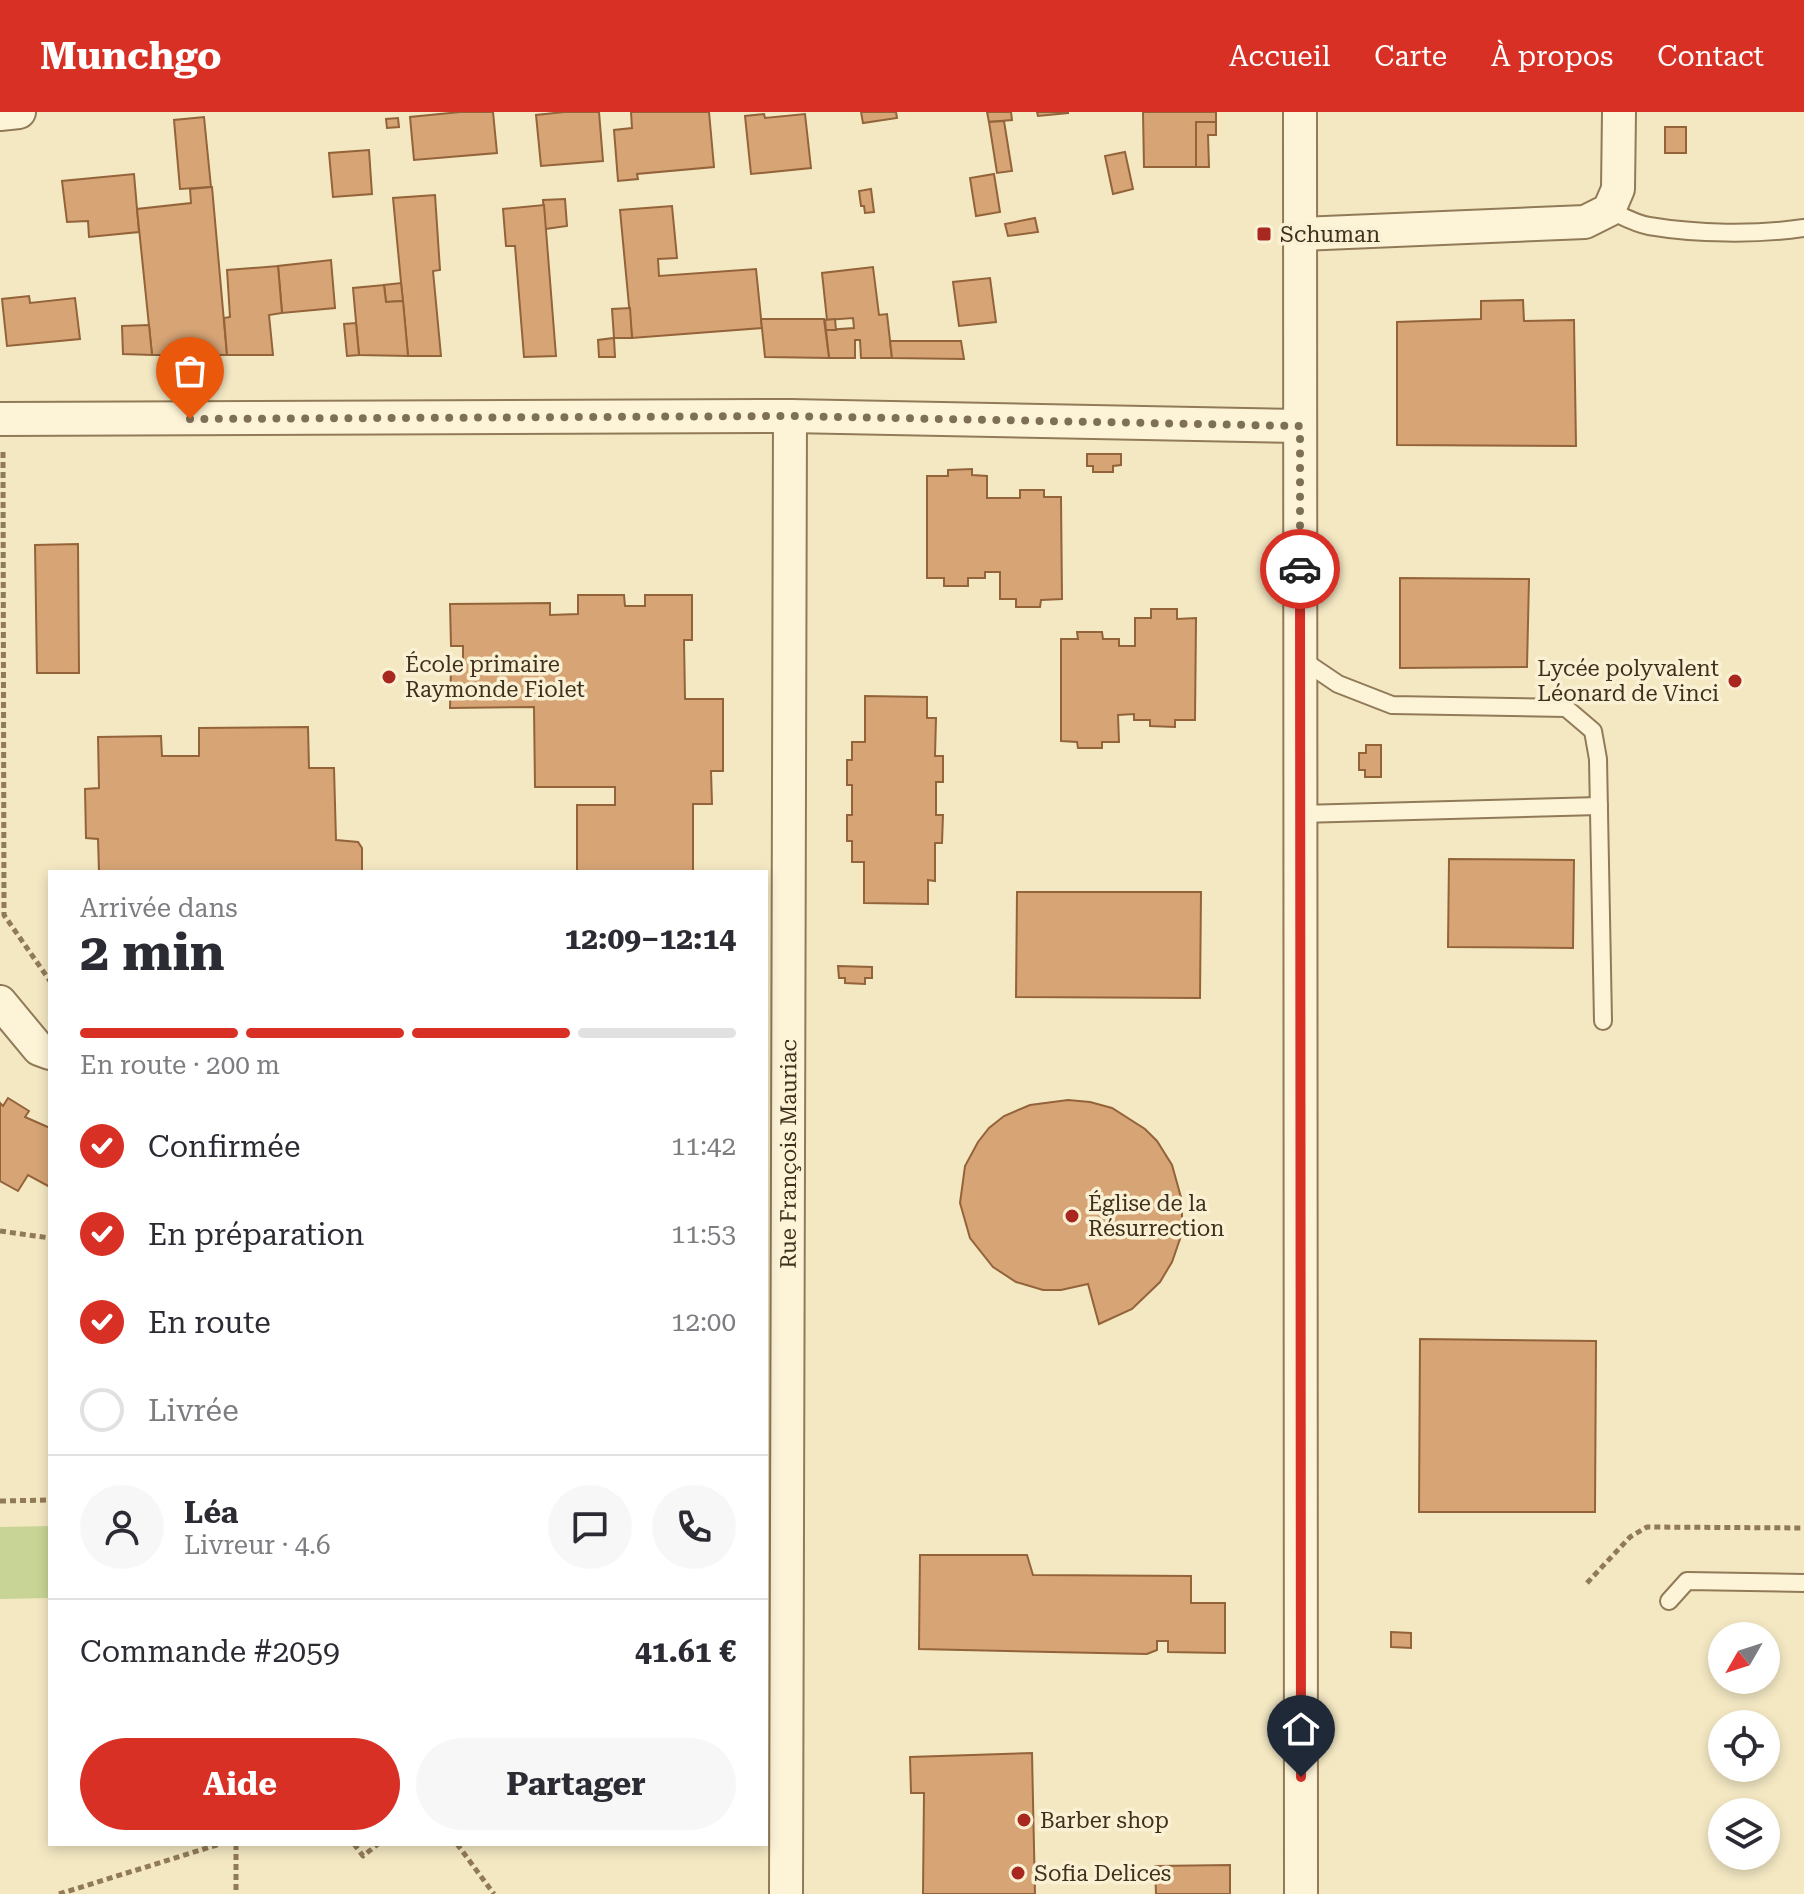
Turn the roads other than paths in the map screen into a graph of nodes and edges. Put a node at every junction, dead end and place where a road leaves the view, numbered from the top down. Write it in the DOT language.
graph roads {
  1 [pos="19,112"];
  2 [pos="1300,112"];
  3 [pos="1619,112"];
  4 [pos="0,114"];
  5 [pos="1609,210"];
  6 [pos="1804,228"];
  7 [pos="1301,234"];
  8 [pos="790,416"];
  9 [pos="1,419"];
  10 [pos="1300,426"];
  11 [pos="1301,659"];
  12 [pos="1599,806"];
  13 [pos="1300,814"];
  14 [pos="0,1002"];
  15 [pos="1603,1021"];
  16 [pos="48,1052"];
  17 [pos="777,1314"];
  18 [pos="1804,1583"];
  19 [pos="1669,1601"];
  20 [pos="786,1894"];
  21 [pos="1301,1894"];
  1 -- 4 [label="street"];
  2 -- 7 [label="street"];
  3 -- 5 [label="street"];
  5 -- 6 [label="lane"];
  5 -- 7 [label="street"];
  7 -- 10 [label="street"];
  8 -- 9 [label="street"];
  8 -- 10 [label="street"];
  8 -- 17 [label="street, Rue François Mauriac"];
  10 -- 11 [label="street"];
  11 -- 12 [label="lane"];
  11 -- 13 [label="street"];
  12 -- 13 [label="lane"];
  12 -- 15 [label="lane"];
  13 -- 21 [label="street"];
  14 -- 16 [label="street"];
  17 -- 20 [label="street, Rue François Mauriac"];
  18 -- 19 [label="lane"];
}
